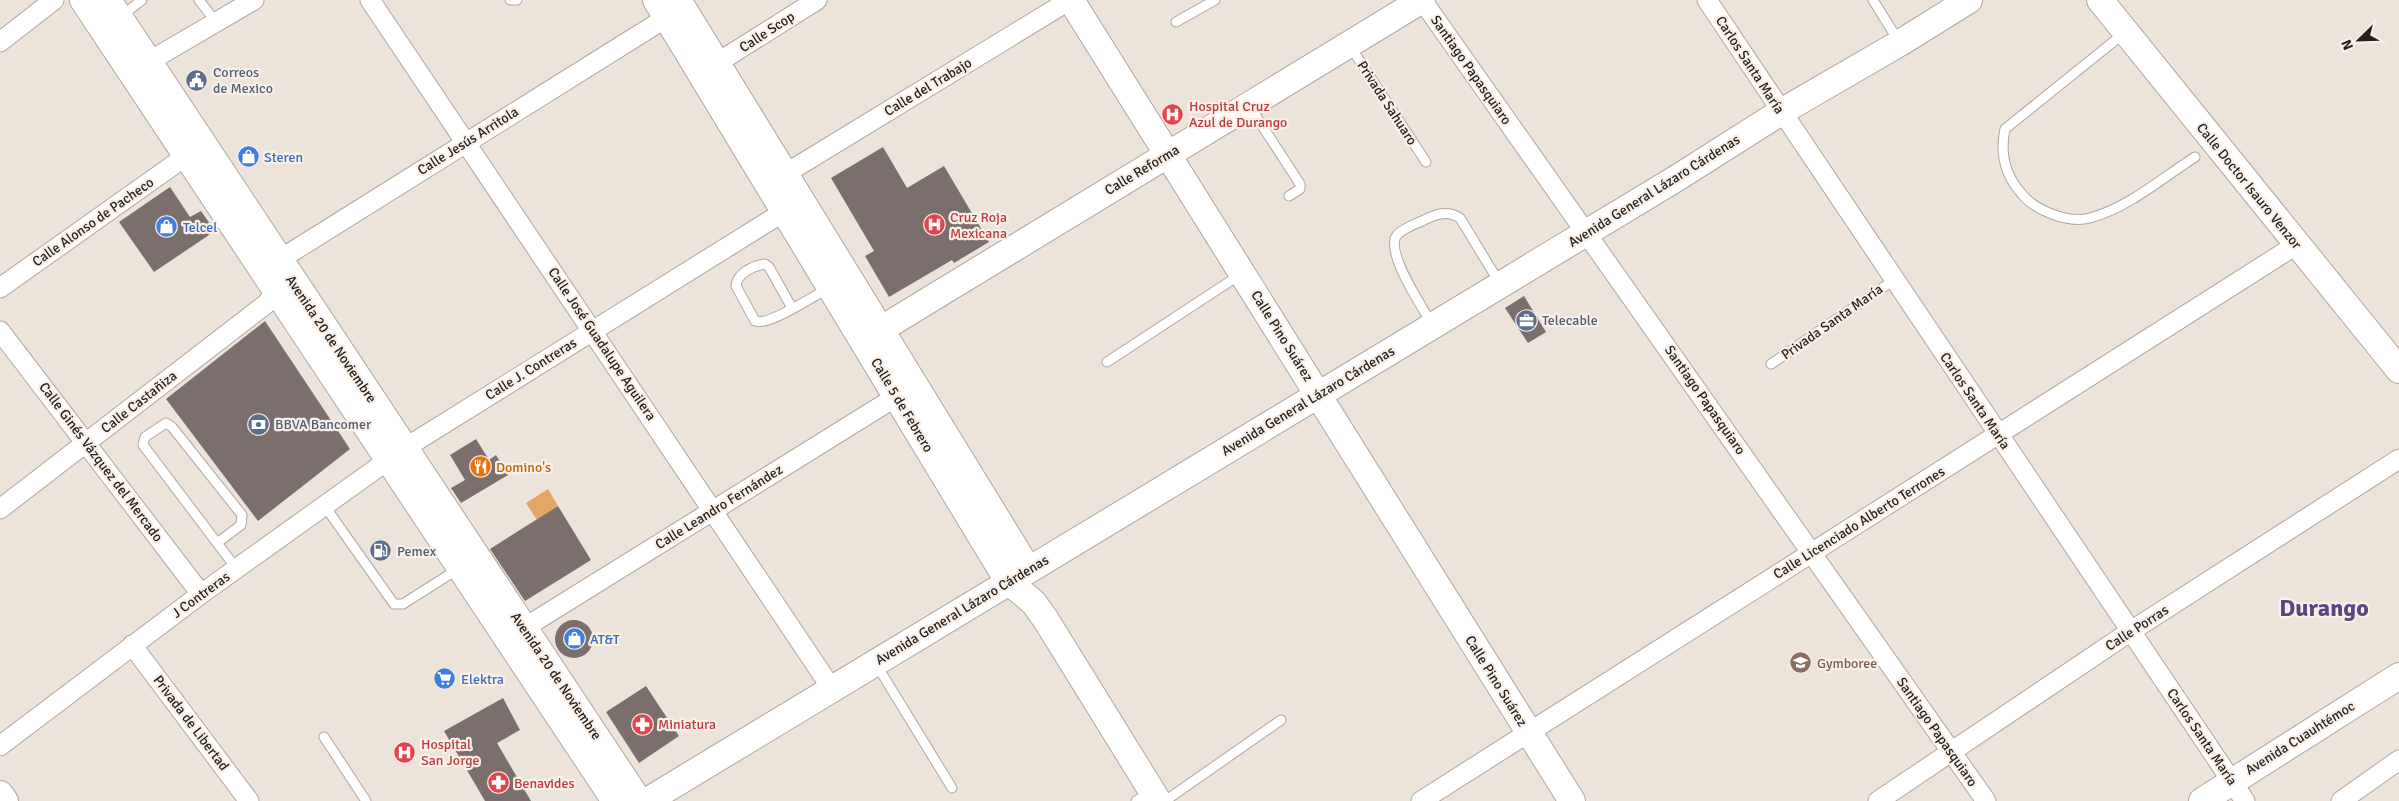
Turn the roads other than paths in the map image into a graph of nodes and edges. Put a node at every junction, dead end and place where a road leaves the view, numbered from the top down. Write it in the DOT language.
graph roads {
  1 [pos="54,0"];
  2 [pos="83,0"];
  3 [pos="142,0"];
  4 [pos="199,0"];
  5 [pos="254,0"];
  6 [pos="370,0"];
  7 [pos="510,0"];
  8 [pos="517,0"];
  9 [pos="817,0"];
  10 [pos="1071,0"];
  11 [pos="1215,0"];
  12 [pos="1422,0"];
  13 [pos="1707,0"];
  14 [pos="1873,0"];
  15 [pos="1969,0"];
  16 [pos="2100,0"];
  17 [pos="671,6"];
  18 [pos="113,9"];
  19 [pos="216,22"];
  20 [pos="1176,22"];
  21 [pos="2126,32"];
  22 [pos="0,42"];
  23 [pos="1900,43"];
  24 [pos="1348,44"];
  25 [pos="148,62"];
  26 [pos="717,63"];
  27 [pos="1248,105"];
  28 [pos="1781,112"];
  29 [pos="466,142"];
  30 [pos="1169,153"];
  31 [pos="186,156"];
  32 [pos="2195,157"];
  33 [pos="1426,162"];
  34 [pos="785,174"];
  35 [pos="1289,196"];
  36 [pos="785,211"];
  37 [pos="1585,234"];
  38 [pos="2296,245"];
  39 [pos="280,263"];
  40 [pos="1243,273"];
  41 [pos="1894,280"];
  42 [pos="840,282"];
  43 [pos="1500,285"];
  44 [pos="0,288"];
  45 [pos="275,292"];
  46 [pos="792,308"];
  47 [pos="1433,326"];
  48 [pos="592,330"];
  49 [pos="0,331"];
  50 [pos="872,335"];
  51 [pos="1107,362"];
  52 [pos="1771,364"];
  53 [pos="2399,370"];
  54 [pos="906,391"];
  55 [pos="1319,395"];
  56 [pos="1998,435"];
  57 [pos="86,443"];
  58 [pos="397,454"];
  59 [pos="2399,459"];
  60 [pos="324,505"];
  61 [pos="0,509"];
  62 [pos="713,511"];
  63 [pos="217,543"];
  64 [pos="1813,553"];
  65 [pos="236,568"];
  66 [pos="460,568"];
  67 [pos="1018,575"];
  68 [pos="201,594"];
  69 [pos="524,628"];
  70 [pos="2131,632"];
  71 [pos="132,645"];
  72 [pos="875,663"];
  73 [pos="2399,676"];
  74 [pos="832,689"];
  75 [pos="1281,720"];
  76 [pos="1528,733"];
  77 [pos="324,737"];
  78 [pos="0,746"];
  79 [pos="1952,753"];
  80 [pos="2399,760"];
  81 [pos="952,788"];
  82 [pos="2238,791"];
  83 [pos="0,794"];
  84 [pos="1153,798"];
  85 [pos="5,801"];
  86 [pos="249,801"];
  87 [pos="366,801"];
  88 [pos="615,801"];
  89 [pos="639,801"];
  90 [pos="647,801"];
  91 [pos="1421,801"];
  92 [pos="1572,801"];
  93 [pos="1878,801"];
  94 [pos="1986,801"];
  95 [pos="2202,801"];
  96 [pos="2341,801"];
  1 -- 22 [label="street"];
  2 -- 31 [label="street, Avenida 20 de Noviembre"];
  3 -- 18 [label="lane"];
  4 -- 19 [label="lane"];
  5 -- 19 [label="street"];
  6 -- 29 [label="street, Calle José Guadalupe Aguilera"];
  7 -- 8 [label="lane"];
  9 -- 26 [label="street, Calle Scop"];
  10 -- 30 [label="street, Calle Pino Suárez"];
  10 -- 34 [label="street, Calle del Trabajo"];
  11 -- 20 [label="lane"];
  12 -- 24 [label="street, Calle Reforma"];
  12 -- 37 [label="street, Santiago Papasquiaro"];
  13 -- 28 [label="street, Carlos Santa María"];
  14 -- 23 [label="lane"];
  15 -- 23 [label="street, Avenida General Lázaro Cárdenas"];
  16 -- 21 [label="street, Calle Doctor Isauro Venzor"];
  17 -- 26 [label="street, Calle 5 de Febrero"];
  17 -- 29 [label="street, Calle Jesús Arritola"];
  17 -- 36 [label="street, Calle 5 de Febrero"];
  18 -- 25 [label="street, Avenida 20 de Noviembre"];
  19 -- 25 [label="street"];
  21 -- 32 [label="lane"];
  21 -- 38 [label="street, Calle Doctor Isauro Venzor"];
  23 -- 28 [label="street, Avenida General Lázaro Cárdenas"];
  24 -- 27 [label="street, Calle Reforma"];
  24 -- 33 [label="lane, Privada Sahuaro"];
  25 -- 39 [label="street, Avenida 20 de Noviembre"];
  26 -- 34 [label="street, Calle 5 de Febrero"];
  27 -- 30 [label="street, Calle Reforma"];
  27 -- 35 [label="lane"];
  28 -- 37 [label="street, Avenida General Lázaro Cárdenas"];
  28 -- 41 [label="street, Carlos Santa María"];
  29 -- 39 [label="street, Calle Jesús Arritola"];
  29 -- 48 [label="street, Calle José Guadalupe Aguilera"];
  30 -- 40 [label="street, Calle Pino Suárez"];
  30 -- 50 [label="street, Calle Reforma"];
  31 -- 44 [label="street, Calle Alonso de Pacheco"];
  31 -- 45 [label="street, Avenida 20 de Noviembre"];
  34 -- 42 [label="street, Calle 5 de Febrero"];
  36 -- 42 [label="street, Calle 5 de Febrero"];
  36 -- 48 [label="street, Calle J. Contreras"];
  37 -- 43 [label="street, Avenida General Lázaro Cárdenas"];
  37 -- 64 [label="street, Santiago Papasquiaro"];
  38 -- 53 [label="street, Calle Doctor Isauro Venzor"];
  38 -- 56 [label="street, Calle Licenciado Alberto Terrones"];
  39 -- 45 [label="street"];
  39 -- 58 [label="street, Avenida 20 de Noviembre"];
  40 -- 51 [label="lane"];
  40 -- 55 [label="street, Calle Pino Suárez"];
  41 -- 52 [label="lane, Privada Santa María"];
  41 -- 56 [label="street, Carlos Santa María"];
  42 -- 46 [label="lane"];
  42 -- 50 [label="street, Calle 5 de Febrero"];
  43 -- 47 [label="street, Avenida General Lázaro Cárdenas"];
  43 -- 47 [label="lane"];
  45 -- 57 [label="street, Calle Castañiza"];
  45 -- 58 [label="street, Avenida 20 de Noviembre"];
  46 -- 46 [label="lane"];
  47 -- 55 [label="street, Avenida General Lázaro Cárdenas"];
  48 -- 58 [label="street, Calle J. Contreras"];
  48 -- 62 [label="street, Calle José Guadalupe Aguilera"];
  49 -- 57 [label="street, Calle Ginés Vázquez del Mercado"];
  50 -- 54 [label="street, Calle 5 de Febrero"];
  54 -- 62 [label="street, Calle Leandro Fernández"];
  54 -- 67 [label="street, Calle 5 de Febrero"];
  55 -- 67 [label="street, Avenida General Lázaro Cárdenas"];
  55 -- 76 [label="street, Calle Pino Suárez"];
  56 -- 64 [label="street, Calle Licenciado Alberto Terrones"];
  56 -- 70 [label="street, Carlos Santa María"];
  57 -- 61 [label="street, Calle Castañiza"];
  57 -- 68 [label="street, Calle Ginés Vázquez del Mercado"];
  58 -- 60 [label="street, J Contreras"];
  58 -- 66 [label="street, Avenida 20 de Noviembre"];
  58 -- 69 [label="street, Avenida 20 de Noviembre"];
  59 -- 70 [label="street, Calle Porras"];
  60 -- 65 [label="street, J Contreras"];
  60 -- 66 [label="lane"];
  62 -- 69 [label="street, Calle Leandro Fernández"];
  62 -- 74 [label="street, Calle José Guadalupe Aguilera"];
  63 -- 63 [label="lane"];
  63 -- 65 [label="lane"];
  64 -- 76 [label="street, Calle Licenciado Alberto Terrones"];
  64 -- 79 [label="street, Santiago Papasquiaro"];
  65 -- 68 [label="street, J Contreras"];
  66 -- 88 [label="street, Avenida 20 de Noviembre"];
  67 -- 72 [label="street, Avenida General Lázaro Cárdenas"];
  67 -- 84 [label="street, Calle 5 de Febrero"];
  68 -- 71 [label="street, J Contreras"];
  69 -- 89 [label="street, Avenida 20 de Noviembre"];
  70 -- 79 [label="street, Calle Porras"];
  70 -- 82 [label="street, Carlos Santa María"];
  71 -- 78 [label="street, J Contreras"];
  71 -- 86 [label="street, Privada de Libertad"];
  72 -- 74 [label="street, Avenida General Lázaro Cárdenas"];
  72 -- 81 [label="lane"];
  73 -- 82 [label="street, Avenida Cuauhtémoc"];
  74 -- 90 [label="street, Avenida General Lázaro Cárdenas"];
  75 -- 84 [label="lane"];
  76 -- 91 [label="street, Calle Licenciado Alberto Terrones"];
  76 -- 92 [label="street, Calle Pino Suárez"];
  77 -- 87 [label="lane"];
  79 -- 93 [label="street, Calle Porras"];
  79 -- 94 [label="street, Santiago Papasquiaro"];
  80 -- 96 [label="street"];
  82 -- 95 [label="street, Avenida Cuauhtémoc"];
  83 -- 85 [label="street"];
}
